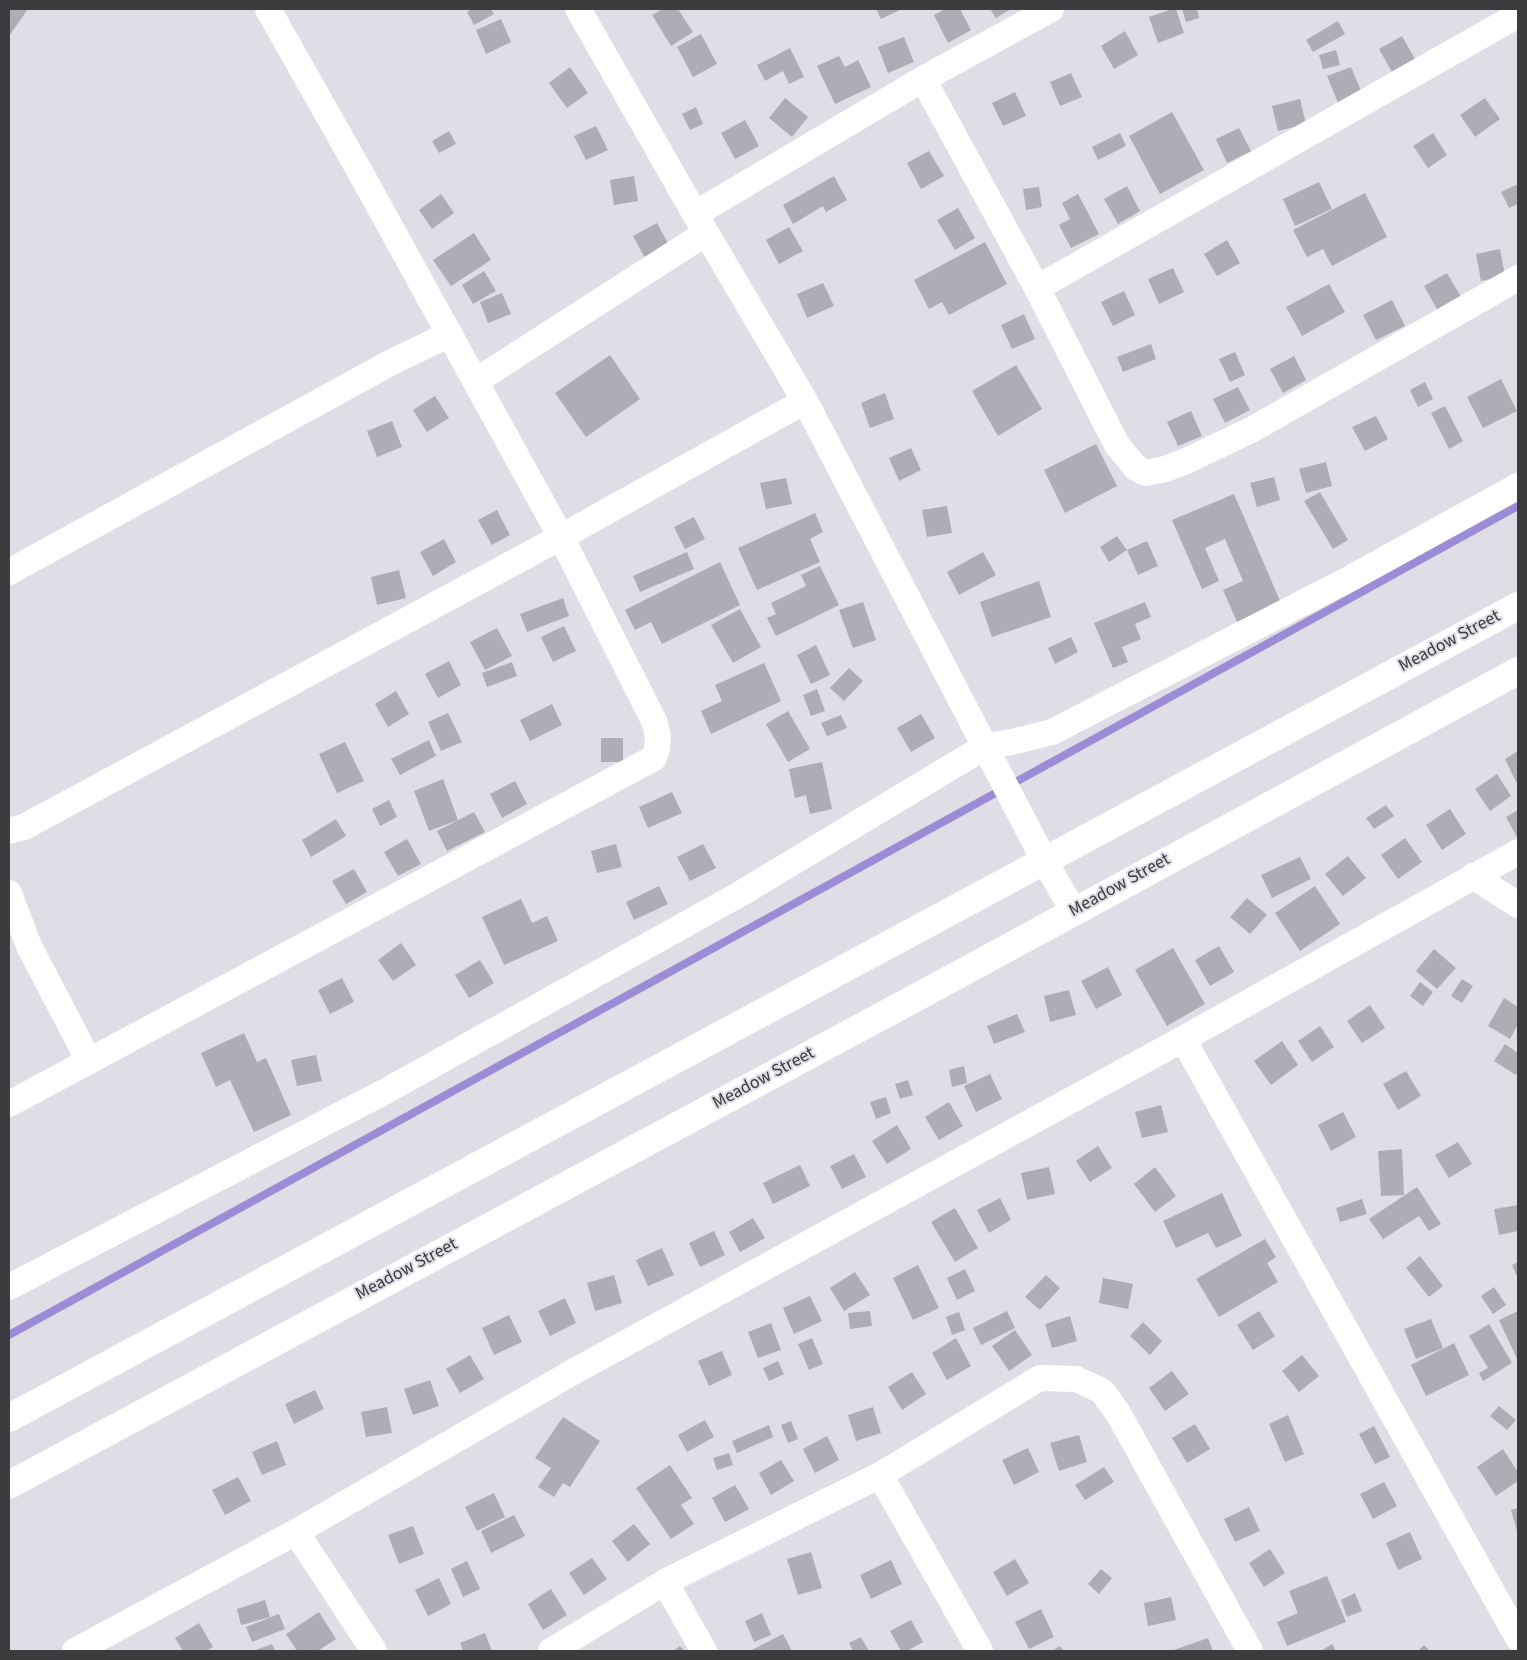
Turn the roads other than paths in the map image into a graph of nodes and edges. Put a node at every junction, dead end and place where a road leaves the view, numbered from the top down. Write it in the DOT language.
graph roads {
  1 [pos="268,9"];
  2 [pos="578,9"];
  3 [pos="1051,9"];
  4 [pos="1518,15"];
  5 [pos="922,79"];
  6 [pos="700,224"];
  7 [pos="1518,278"];
  8 [pos="1036,288"];
  9 [pos="450,334"];
  10 [pos="476,381"];
  11 [pos="805,401"];
  12 [pos="1518,486"];
  13 [pos="561,537"];
  14 [pos="9,572"];
  15 [pos="1518,606"];
  16 [pos="1518,671"];
  17 [pos="989,753"];
  18 [pos="9,831"];
  19 [pos="1039,849"];
  20 [pos="1518,852"];
  21 [pos="1473,876"];
  22 [pos="9,893"];
  23 [pos="1518,905"];
  24 [pos="1074,912"];
  25 [pos="1183,1039"];
  26 [pos="89,1061"];
  27 [pos="9,1104"];
  28 [pos="9,1287"];
  29 [pos="9,1418"];
  30 [pos="880,1475"];
  31 [pos="9,1485"];
  32 [pos="296,1532"];
  33 [pos="665,1582"];
  34 [pos="1518,1638"];
  35 [pos="75,1651"];
  36 [pos="374,1651"];
  37 [pos="551,1651"];
  38 [pos="704,1651"];
  39 [pos="980,1651"];
  40 [pos="1250,1651"];
  1 -- 9 [label="street"];
  2 -- 6 [label="street"];
  3 -- 5 [label="street"];
  4 -- 8 [label="street"];
  5 -- 6 [label="street"];
  5 -- 8 [label="street"];
  6 -- 10 [label="street"];
  6 -- 11 [label="street"];
  7 -- 8 [label="street"];
  9 -- 10 [label="street"];
  9 -- 14 [label="street"];
  10 -- 13 [label="street"];
  11 -- 13 [label="street"];
  11 -- 17 [label="street"];
  12 -- 17 [label="street"];
  13 -- 18 [label="street"];
  13 -- 26 [label="street"];
  15 -- 19 [label="street, Meadow Street"];
  16 -- 24 [label="street, Meadow Street"];
  17 -- 19 [label="street"];
  17 -- 28 [label="street"];
  19 -- 24 [label="street"];
  19 -- 29 [label="street, Meadow Street"];
  20 -- 21 [label="street"];
  21 -- 23 [label="street"];
  21 -- 25 [label="street"];
  22 -- 26 [label="street"];
  24 -- 31 [label="street, Meadow Street"];
  25 -- 32 [label="street"];
  25 -- 34 [label="street"];
  26 -- 27 [label="street"];
  30 -- 33 [label="street"];
  30 -- 39 [label="street"];
  30 -- 40 [label="street"];
  32 -- 35 [label="street"];
  32 -- 36 [label="street"];
  33 -- 37 [label="street"];
  33 -- 38 [label="street"];
}
